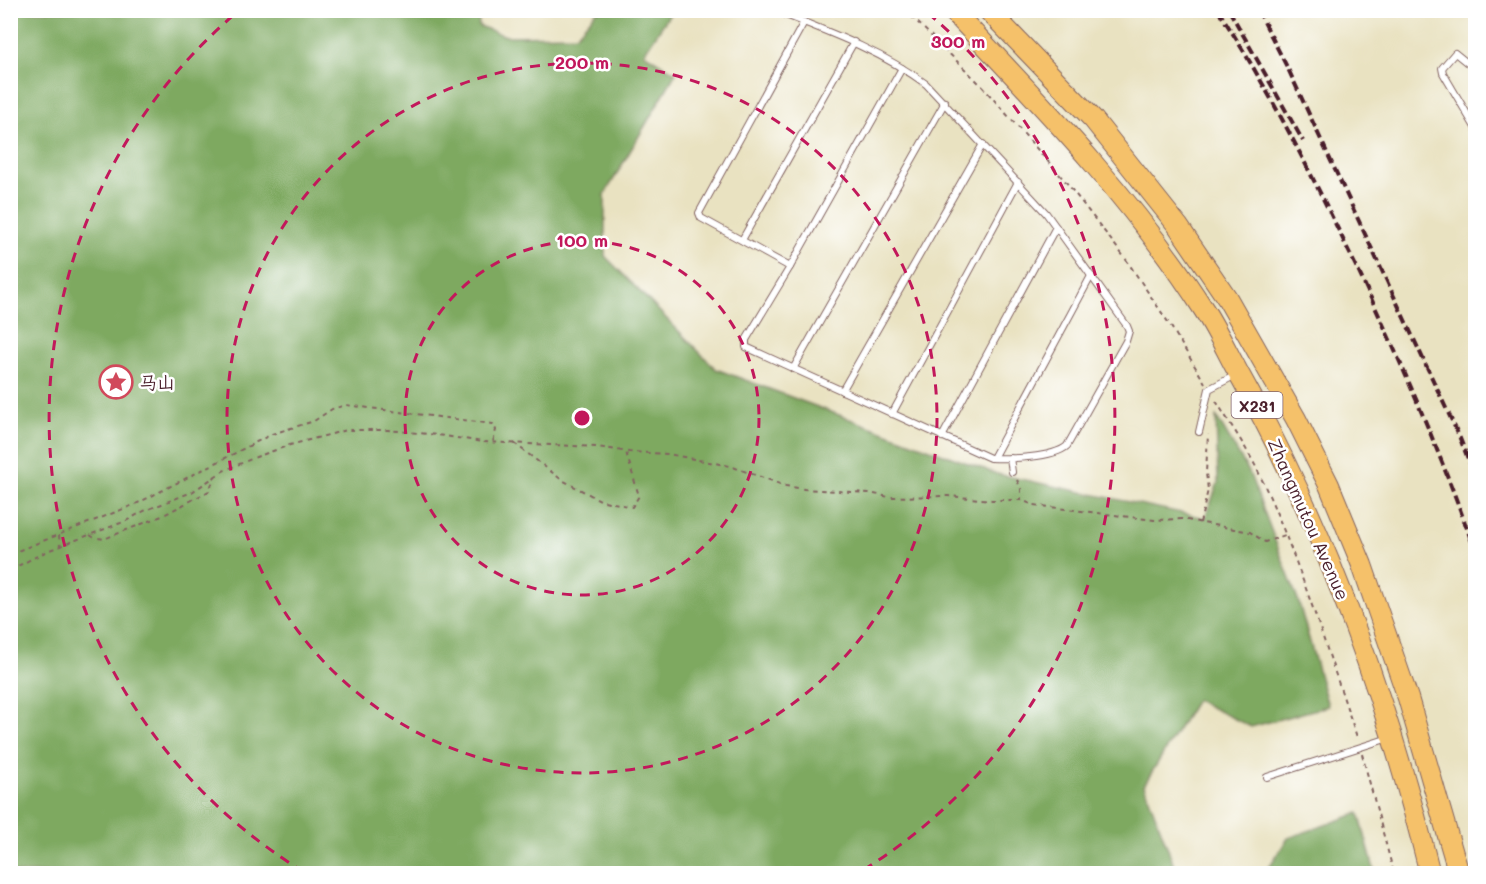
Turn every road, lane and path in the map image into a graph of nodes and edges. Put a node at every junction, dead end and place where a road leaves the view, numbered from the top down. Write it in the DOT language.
graph roads {
  1 [pos="773,10"];
  2 [pos="951,10"];
  3 [pos="988,10"];
  4 [pos="804,22"];
  5 [pos="854,42"];
  6 [pos="902,68"];
  7 [pos="1476,70"];
  8 [pos="945,102"];
  9 [pos="1476,129"];
  10 [pos="983,144"];
  11 [pos="1018,182"];
  12 [pos="1056,227"];
  13 [pos="742,240"];
  14 [pos="790,267"];
  15 [pos="1091,276"];
  16 [pos="793,369"];
  17 [pos="1239,373"];
  18 [pos="842,392"];
  19 [pos="892,414"];
  20 [pos="1201,421"];
  21 [pos="1199,432"];
  22 [pos="942,437"];
  23 [pos="493,442"];
  24 [pos="513,443"];
  25 [pos="628,452"];
  26 [pos="993,458"];
  27 [pos="1010,458"];
  28 [pos="1012,472"];
  29 [pos="214,476"];
  30 [pos="1021,500"];
  31 [pos="1200,523"];
  32 [pos="59,535"];
  33 [pos="90,535"];
  34 [pos="1285,535"];
  35 [pos="60,546"];
  36 [pos="10,554"];
  37 [pos="10,570"];
  38 [pos="1392,737"];
  39 [pos="1267,777"];
  40 [pos="1430,873"];
  41 [pos="1459,873"];
  1 -- 4 [label="lane"];
  2 -- 17 [label="main road, Zhangmutou Avenue / X231"];
  3 -- 41 [label="main road, Zhangmutou Avenue / X231"];
  4 -- 5 [label="lane"];
  4 -- 13 [label="lane"];
  5 -- 6 [label="lane"];
  5 -- 13 [label="lane"];
  6 -- 8 [label="lane"];
  6 -- 14 [label="lane"];
  7 -- 9 [label="lane"];
  8 -- 10 [label="lane"];
  8 -- 16 [label="lane"];
  10 -- 11 [label="lane"];
  10 -- 18 [label="lane"];
  11 -- 12 [label="lane"];
  11 -- 19 [label="lane"];
  12 -- 15 [label="lane"];
  12 -- 22 [label="lane"];
  13 -- 14 [label="lane"];
  14 -- 16 [label="lane"];
  15 -- 26 [label="lane"];
  15 -- 27 [label="lane"];
  16 -- 18 [label="lane"];
  17 -- 20 [label="lane"];
  17 -- 38 [label="main road, Zhangmutou Avenue / X231"];
  18 -- 19 [label="lane"];
  19 -- 22 [label="lane"];
  20 -- 21 [label="lane"];
  20 -- 31 [label="path"];
  22 -- 26 [label="lane"];
  23 -- 24 [label="path"];
  23 -- 29 [label="path"];
  23 -- 32 [label="path"];
  24 -- 25 [label="path"];
  24 -- 25 [label="path"];
  25 -- 30 [label="path"];
  26 -- 27 [label="lane"];
  27 -- 28 [label="lane"];
  28 -- 30 [label="path"];
  29 -- 33 [label="path"];
  29 -- 33 [label="path"];
  30 -- 31 [label="path"];
  31 -- 34 [label="path"];
  32 -- 35 [label="path"];
  32 -- 36 [label="path"];
  33 -- 35 [label="path"];
  35 -- 37 [label="path"];
  38 -- 39 [label="lane"];
  38 -- 40 [label="main road, Zhangmutou Avenue / X231"];
}
